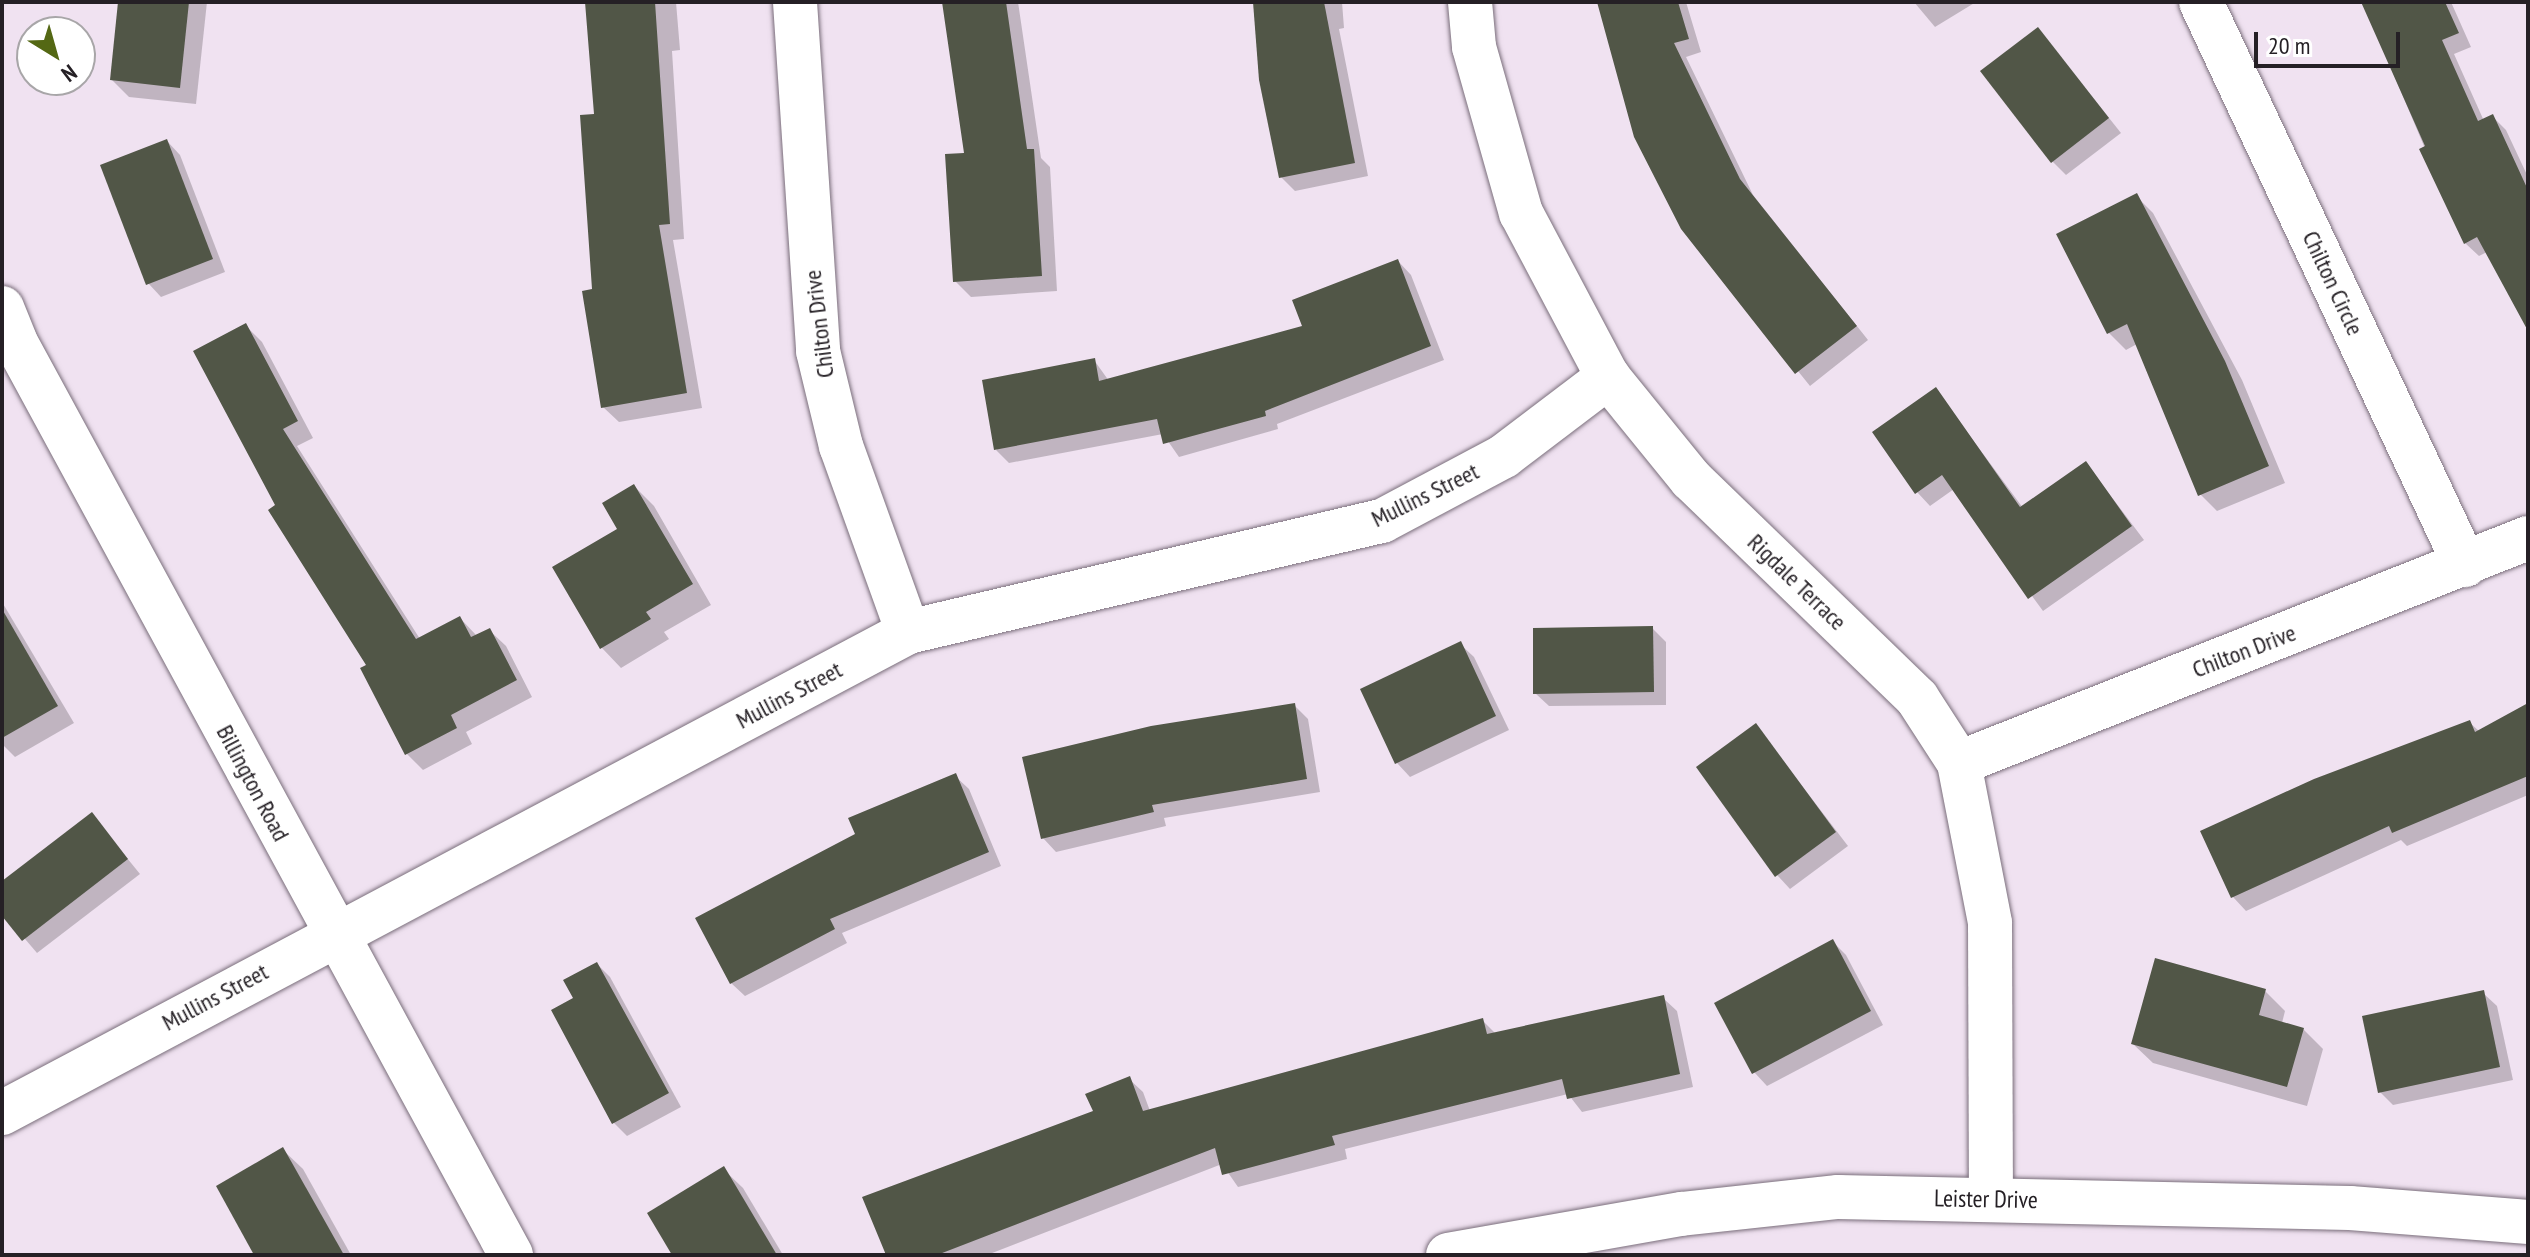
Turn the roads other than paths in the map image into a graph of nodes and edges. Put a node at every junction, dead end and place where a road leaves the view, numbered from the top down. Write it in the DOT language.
graph roads {
  1 [pos="795,2"];
  2 [pos="1470,2"];
  3 [pos="2201,2"];
  4 [pos="2,308"];
  5 [pos="1608,377"];
  6 [pos="2528,538"];
  7 [pos="2465,565"];
  8 [pos="908,632"];
  9 [pos="1959,763"];
  10 [pos="334,933"];
  11 [pos="2,1113"];
  12 [pos="1991,1199"];
  13 [pos="2528,1222"];
  14 [pos="511,1255"];
  15 [pos="1448,1255"];
  1 -- 8 [label="street, Chilton Drive"];
  2 -- 5 [label="street, Rigdale Terrace"];
  3 -- 7 [label="street, Chilton Circle"];
  4 -- 10 [label="street, Billington Road"];
  5 -- 8 [label="street, Mullins Street"];
  5 -- 9 [label="street, Rigdale Terrace"];
  6 -- 7 [label="street, Chilton Drive"];
  7 -- 9 [label="street, Chilton Drive"];
  8 -- 10 [label="street, Mullins Street"];
  9 -- 12 [label="street, Rigdale Terrace"];
  10 -- 11 [label="street, Mullins Street"];
  10 -- 14 [label="street, Billington Road"];
  12 -- 13 [label="street, Leister Drive"];
  12 -- 15 [label="street, Leister Drive"];
}
